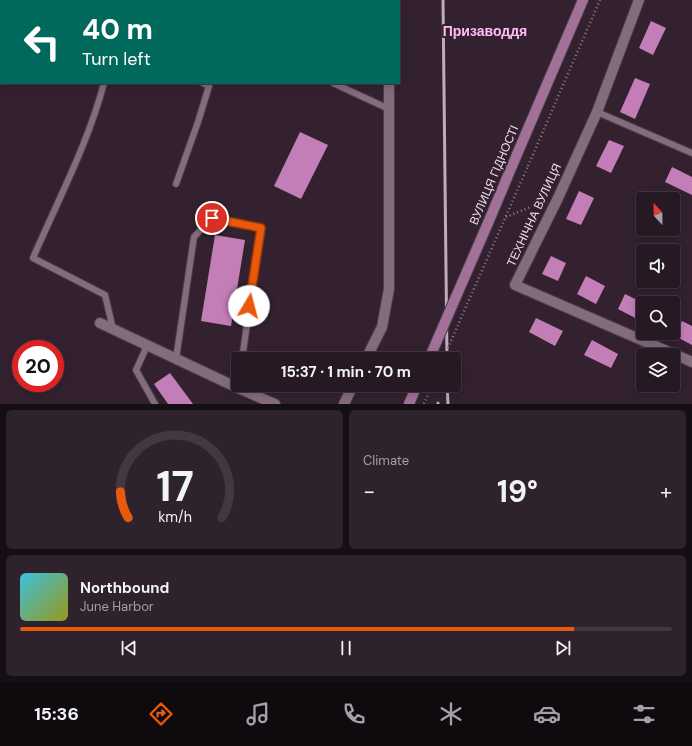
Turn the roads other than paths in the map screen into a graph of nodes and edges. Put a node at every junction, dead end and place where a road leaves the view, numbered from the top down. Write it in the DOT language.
graph roads {
  1 [pos="583,0"];
  2 [pos="639,0"];
  3 [pos="104,84"];
  4 [pos="205,84"];
  5 [pos="335,84"];
  6 [pos="389,84"];
  7 [pos="389,109"];
  8 [pos="597,112"];
  9 [pos="692,154"];
  10 [pos="176,184"];
  11 [pos="100,323"];
  12 [pos="113,329"];
  13 [pos="148,346"];
  14 [pos="243,352"];
  15 [pos="370,352"];
  16 [pos="432,352"];
  17 [pos="176,359"];
  18 [pos="692,362"];
  19 [pos="231,384"];
  20 [pos="249,392"];
  21 [pos="350,392"];
  22 [pos="414,392"];
  23 [pos="155,404"];
  24 [pos="275,404"];
  25 [pos="344,404"];
  26 [pos="409,404"];
  1 -- 16 [label="main road, ВУЛИЦЯ ГІДНОСТІ, bridge"];
  2 -- 8 [label="street, ТЕХНІЧНА ВУЛИЦЯ"];
  3 -- 12 [label="lane"];
  4 -- 10 [label="lane"];
  5 -- 7 [label="lane"];
  6 -- 7 [label="street"];
  7 -- 15 [label="street"];
  8 -- 9 [label="lane"];
  8 -- 18 [label="street, ТЕХНІЧНА ВУЛИЦЯ"];
  11 -- 12 [label="street"];
  12 -- 13 [label="street"];
  13 -- 17 [label="street"];
  13 -- 23 [label="lane"];
  14 -- 17 [label="lane"];
  17 -- 19 [label="street"];
  20 -- 24 [label="street"];
  21 -- 25 [label="street"];
  22 -- 26 [label="main road"];
}
